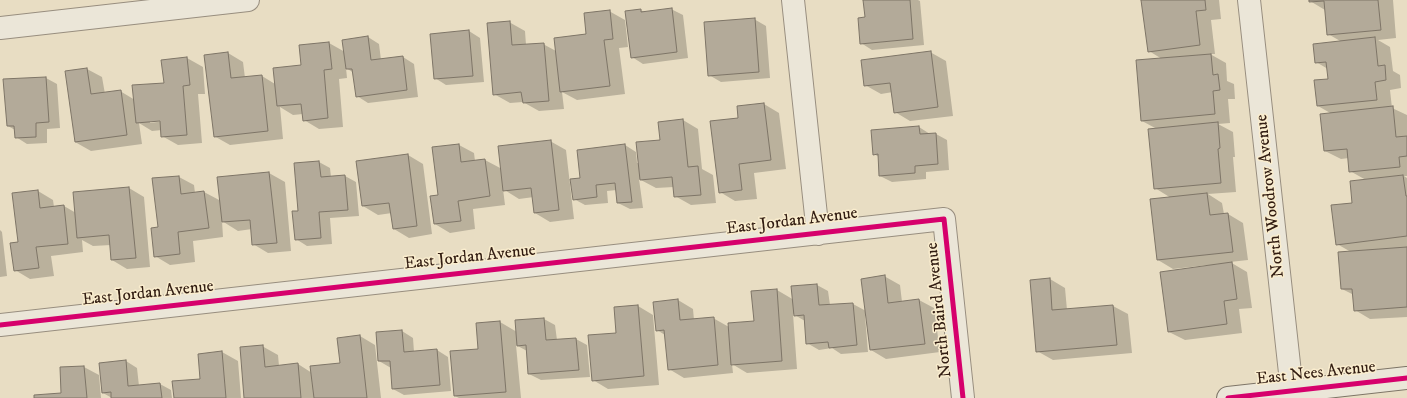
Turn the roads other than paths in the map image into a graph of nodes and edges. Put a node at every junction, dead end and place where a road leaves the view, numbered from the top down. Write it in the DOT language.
graph roads {
  1 [pos="248,0"];
  2 [pos="792,0"];
  3 [pos="1249,0"];
  4 [pos="0,28"];
  5 [pos="944,219"];
  6 [pos="818,234"];
  7 [pos="0,325"];
  8 [pos="1407,378"];
  9 [pos="1292,391"];
  10 [pos="963,398"];
  11 [pos="1228,398"];
  1 -- 4 [label="street"];
  2 -- 6 [label="street"];
  3 -- 9 [label="street, North Woodrow Avenue"];
  5 -- 6 [label="street, East Jordan Avenue"];
  5 -- 10 [label="street, North Baird Avenue"];
  6 -- 7 [label="street, East Jordan Avenue"];
  8 -- 9 [label="street, East Nees Avenue"];
  9 -- 11 [label="street, East Nees Avenue"];
}
